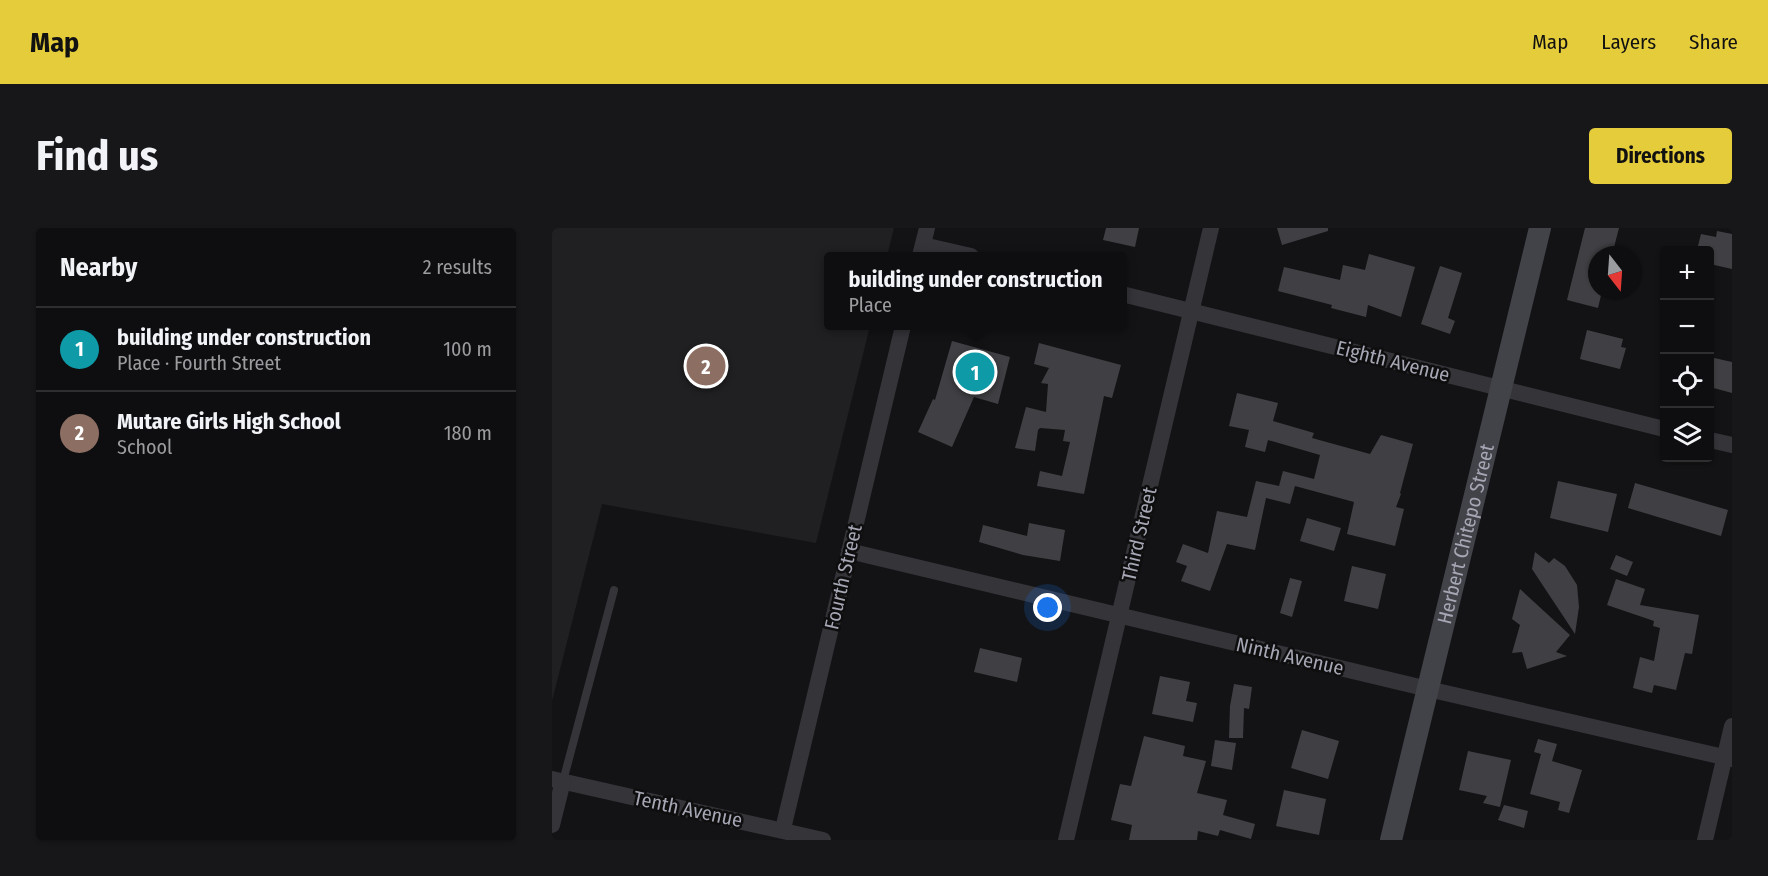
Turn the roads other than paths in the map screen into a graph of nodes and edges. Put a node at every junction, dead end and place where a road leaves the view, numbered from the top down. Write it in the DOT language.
graph roads {
  1 [pos="927,228"];
  2 [pos="1210,228"];
  3 [pos="1540,228"];
  4 [pos="921,251"];
  5 [pos="1127,295"];
  6 [pos="1192,311"];
  7 [pos="902,330"];
  8 [pos="1501,388"];
  9 [pos="1660,428"];
  10 [pos="1714,441"];
  11 [pos="1732,446"];
  12 [pos="849,551"];
  13 [pos="614,590"];
  14 [pos="1120,616"];
  15 [pos="1428,689"];
  16 [pos="1732,726"];
  17 [pos="1728,758"];
  18 [pos="557,780"];
  19 [pos="552,825"];
  20 [pos="783,830"];
  21 [pos="823,840"];
  22 [pos="1066,840"];
  23 [pos="1391,840"];
  24 [pos="1705,840"];
  1 -- 4 [label="street"];
  2 -- 6 [label="street, Third Street"];
  3 -- 8 [label="main road, Herbert Chitepo Street"];
  5 -- 6 [label="street, Eighth Avenue"];
  6 -- 8 [label="street, Eighth Avenue"];
  6 -- 14 [label="street, Third Street"];
  7 -- 12 [label="street, Fourth Street"];
  8 -- 9 [label="street, Eighth Avenue"];
  8 -- 15 [label="main road, Herbert Chitepo Street"];
  10 -- 11 [label="street"];
  12 -- 14 [label="street, Ninth Avenue"];
  12 -- 20 [label="street, Fourth Street"];
  13 -- 18 [label="lane"];
  14 -- 15 [label="street, Ninth Avenue"];
  14 -- 22 [label="street, Third Street"];
  15 -- 17 [label="street, Ninth Avenue"];
  15 -- 23 [label="main road, Herbert Chitepo Street"];
  16 -- 17 [label="street"];
  17 -- 24 [label="street"];
  18 -- 19 [label="street"];
  18 -- 20 [label="street, Tenth Avenue"];
  20 -- 21 [label="street, Tenth Avenue"];
}
